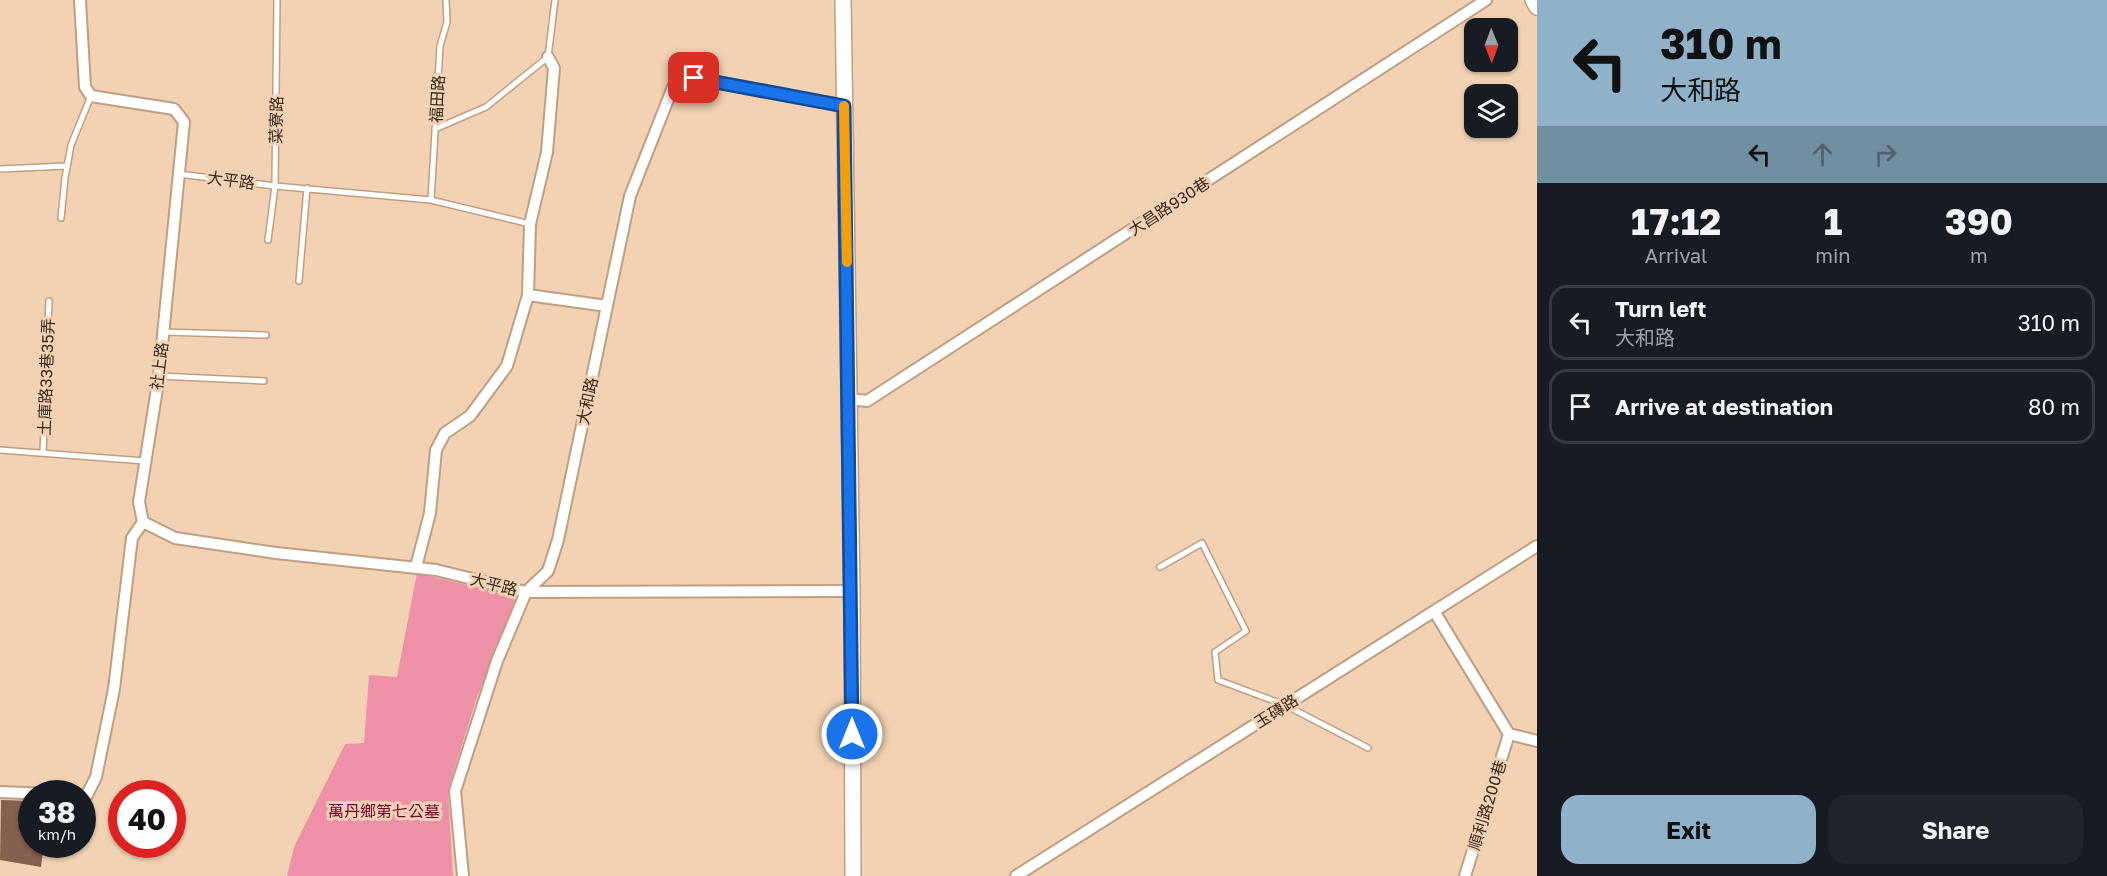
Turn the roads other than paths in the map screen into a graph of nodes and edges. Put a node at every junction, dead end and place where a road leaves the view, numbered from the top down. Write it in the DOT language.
graph roads {
  1 [pos="80,0"];
  2 [pos="277,0"];
  3 [pos="446,0"];
  4 [pos="555,0"];
  5 [pos="843,0"];
  6 [pos="1486,0"];
  7 [pos="1533,0"];
  8 [pos="1537,7"];
  9 [pos="548,57"];
  10 [pos="92,96"];
  11 [pos="844,106"];
  12 [pos="435,129"];
  13 [pos="67,166"];
  14 [pos="0,169"];
  15 [pos="179,174"];
  16 [pos="275,186"];
  17 [pos="307,188"];
  18 [pos="431,200"];
  19 [pos="61,219"];
  20 [pos="530,224"];
  21 [pos="268,240"];
  22 [pos="299,281"];
  23 [pos="528,295"];
  24 [pos="49,301"];
  25 [pos="607,306"];
  26 [pos="163,332"];
  27 [pos="266,335"];
  28 [pos="159,376"];
  29 [pos="264,381"];
  30 [pos="849,399"];
  31 [pos="0,450"];
  32 [pos="43,453"];
  33 [pos="145,461"];
  34 [pos="143,522"];
  35 [pos="1537,546"];
  36 [pos="416,567"];
  37 [pos="1160,567"];
  38 [pos="852,591"];
  39 [pos="526,592"];
  40 [pos="1434,611"];
  41 [pos="1285,705"];
  42 [pos="1509,734"];
  43 [pos="1537,741"];
  44 [pos="1368,748"];
  45 [pos="94,780"];
  46 [pos="0,792"];
  47 [pos="18,793"];
  48 [pos="463,876"];
  49 [pos="853,876"];
  50 [pos="1016,876"];
  51 [pos="1465,876"];
  1 -- 10 [label="street"];
  2 -- 16 [label="lane, 菜寮路"];
  3 -- 12 [label="lane, 福田路"];
  4 -- 9 [label="lane"];
  5 -- 11 [label="street"];
  6 -- 30 [label="street, 大昌路930巷"];
  7 -- 8 [label="street"];
  9 -- 12 [label="lane"];
  9 -- 20 [label="street"];
  10 -- 13 [label="lane"];
  10 -- 15 [label="street, 社上路"];
  11 -- 25 [label="street, 大和路"];
  11 -- 30 [label="street"];
  12 -- 18 [label="lane, 福田路"];
  13 -- 14 [label="lane"];
  13 -- 19 [label="lane"];
  15 -- 16 [label="lane, 大平路"];
  15 -- 26 [label="street, 社上路"];
  16 -- 17 [label="lane, 大平路"];
  16 -- 21 [label="lane, 菜寮路"];
  17 -- 18 [label="lane, 大平路"];
  17 -- 22 [label="lane"];
  18 -- 20 [label="lane, 大平路"];
  20 -- 23 [label="street"];
  23 -- 25 [label="street"];
  23 -- 36 [label="street"];
  24 -- 32 [label="lane, 土庫路33巷35弄"];
  25 -- 39 [label="street, 大和路"];
  26 -- 27 [label="lane"];
  26 -- 28 [label="street, 社上路"];
  28 -- 29 [label="lane"];
  28 -- 33 [label="street, 社上路"];
  30 -- 38 [label="street"];
  31 -- 32 [label="lane"];
  32 -- 33 [label="lane"];
  33 -- 34 [label="street, 社上路"];
  34 -- 36 [label="street, 大平路"];
  34 -- 45 [label="street, 社上路"];
  35 -- 40 [label="street, 玉磚路"];
  36 -- 39 [label="street, 大平路"];
  37 -- 41 [label="lane"];
  38 -- 39 [label="street, 大平路"];
  38 -- 49 [label="street"];
  39 -- 48 [label="street, 大和路"];
  40 -- 41 [label="street, 玉磚路"];
  40 -- 42 [label="street"];
  41 -- 44 [label="lane"];
  41 -- 50 [label="street, 玉磚路"];
  42 -- 43 [label="street"];
  42 -- 51 [label="street, 順利路200巷"];
  46 -- 47 [label="street"];
}
